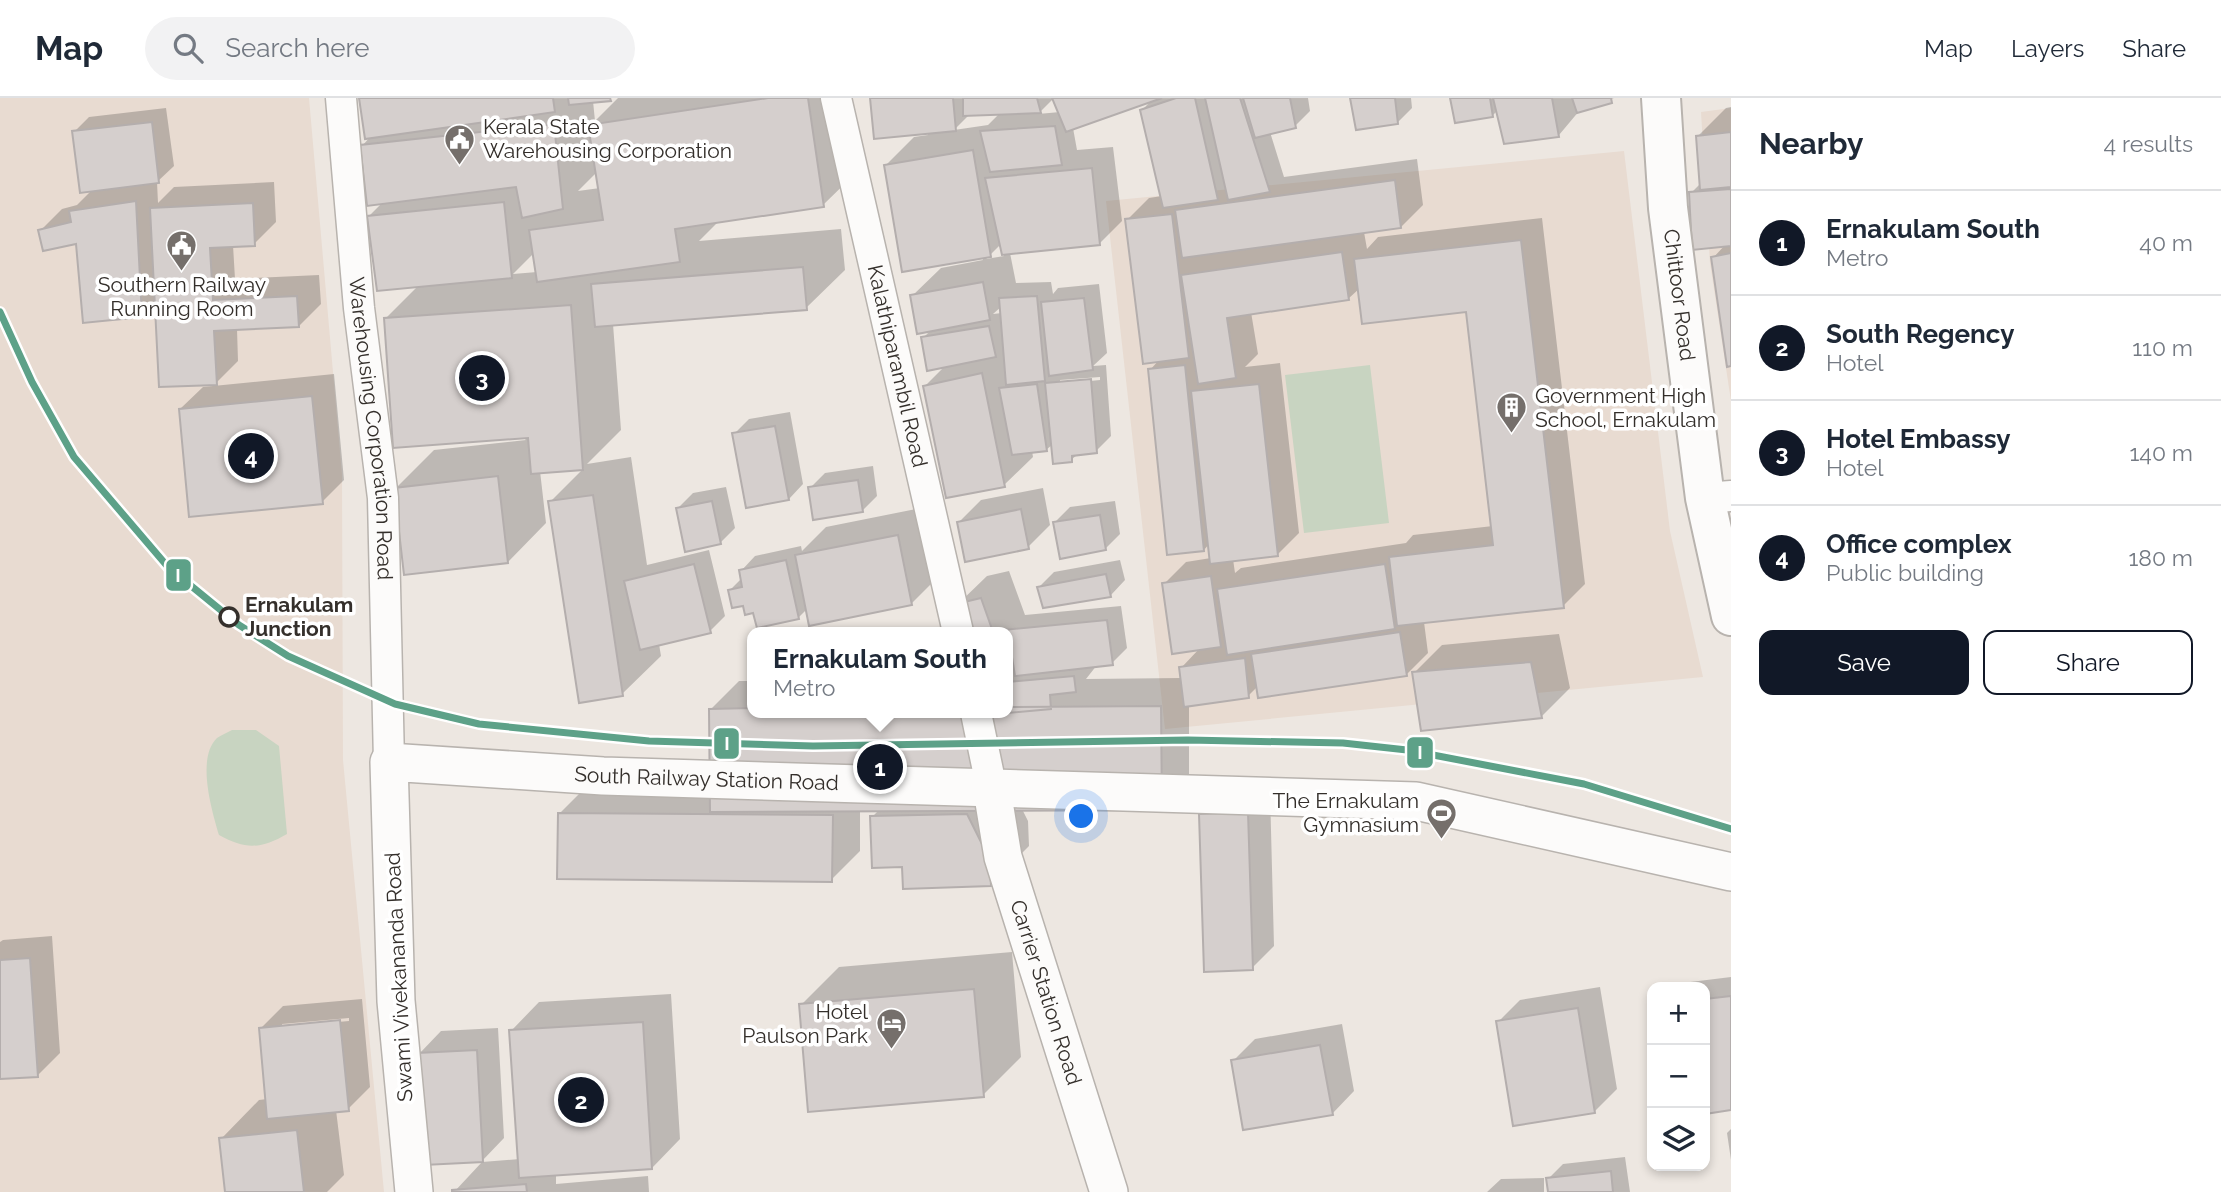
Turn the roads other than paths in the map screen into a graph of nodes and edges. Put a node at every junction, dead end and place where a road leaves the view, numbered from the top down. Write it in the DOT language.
graph roads {
  1 [pos="341,98"];
  2 [pos="836,98"];
  3 [pos="1661,98"];
  4 [pos="1718,497"];
  5 [pos="1731,616"];
  6 [pos="957,627"];
  7 [pos="977,718"];
  8 [pos="389,762"];
  9 [pos="992,790"];
  10 [pos="1731,872"];
  11 [pos="414,1192"];
  12 [pos="1109,1192"];
  1 -- 8 [label="street, Warehousing Corporation Road"];
  2 -- 6 [label="street, Kalathiparambil Road"];
  3 -- 4 [label="main road, Chittoor Road"];
  4 -- 5 [label="main road, Chittoor Road"];
  7 -- 9 [label="street"];
  8 -- 9 [label="street, South Railway Station Road"];
  8 -- 11 [label="street, Swami Vivekananda Road"];
  9 -- 10 [label="street, South Railway Station Road"];
  9 -- 12 [label="street, Carrier Station Road"];
}
